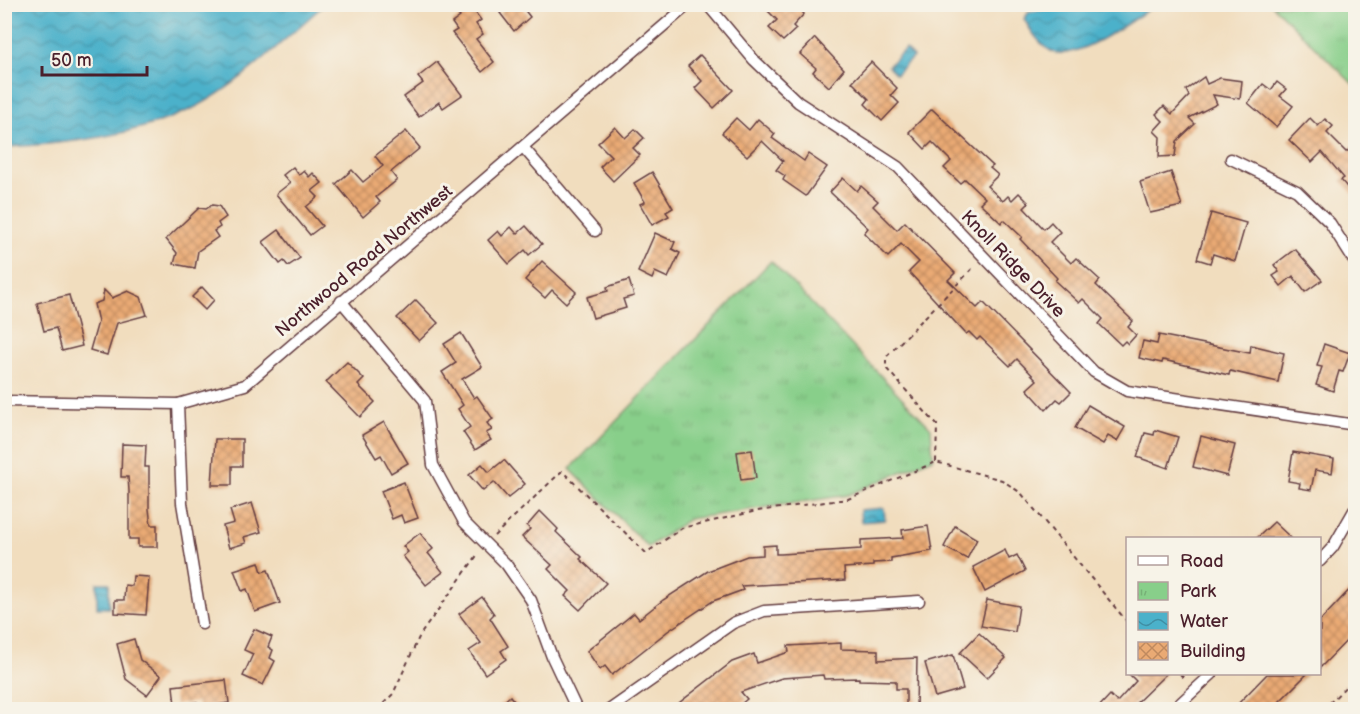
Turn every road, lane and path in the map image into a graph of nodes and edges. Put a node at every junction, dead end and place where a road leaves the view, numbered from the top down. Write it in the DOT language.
graph roads {
  1 [pos="689,4"];
  2 [pos="707,4"];
  3 [pos="523,147"];
  4 [pos="1232,159"];
  5 [pos="595,231"];
  6 [pos="984,257"];
  7 [pos="1356,264"];
  8 [pos="341,301"];
  9 [pos="4,401"];
  10 [pos="178,404"];
  11 [pos="1356,425"];
  12 [pos="936,462"];
  13 [pos="1356,507"];
  14 [pos="486,544"];
  15 [pos="1321,560"];
  16 [pos="920,601"];
  17 [pos="1126,621"];
  18 [pos="202,624"];
  19 [pos="1211,675"];
  20 [pos="1356,676"];
  21 [pos="377,710"];
  22 [pos="577,710"];
  23 [pos="609,710"];
  24 [pos="1173,710"];
  25 [pos="1323,710"];
  1 -- 3 [label="street, Northwood Road Northwest"];
  2 -- 6 [label="street, Knoll Ridge Drive"];
  3 -- 5 [label="street"];
  3 -- 8 [label="street, Northwood Road Northwest"];
  4 -- 7 [label="street"];
  6 -- 11 [label="street, Knoll Ridge Drive"];
  6 -- 12 [label="path"];
  8 -- 10 [label="street, Northwood Road Northwest"];
  8 -- 14 [label="street"];
  9 -- 10 [label="street, Northwood Road Northwest"];
  10 -- 18 [label="street"];
  12 -- 14 [label="path"];
  12 -- 17 [label="path"];
  13 -- 15 [label="street"];
  14 -- 21 [label="path"];
  14 -- 22 [label="street"];
  16 -- 23 [label="street"];
  19 -- 24 [label="street"];
  20 -- 25 [label="path"];
}
